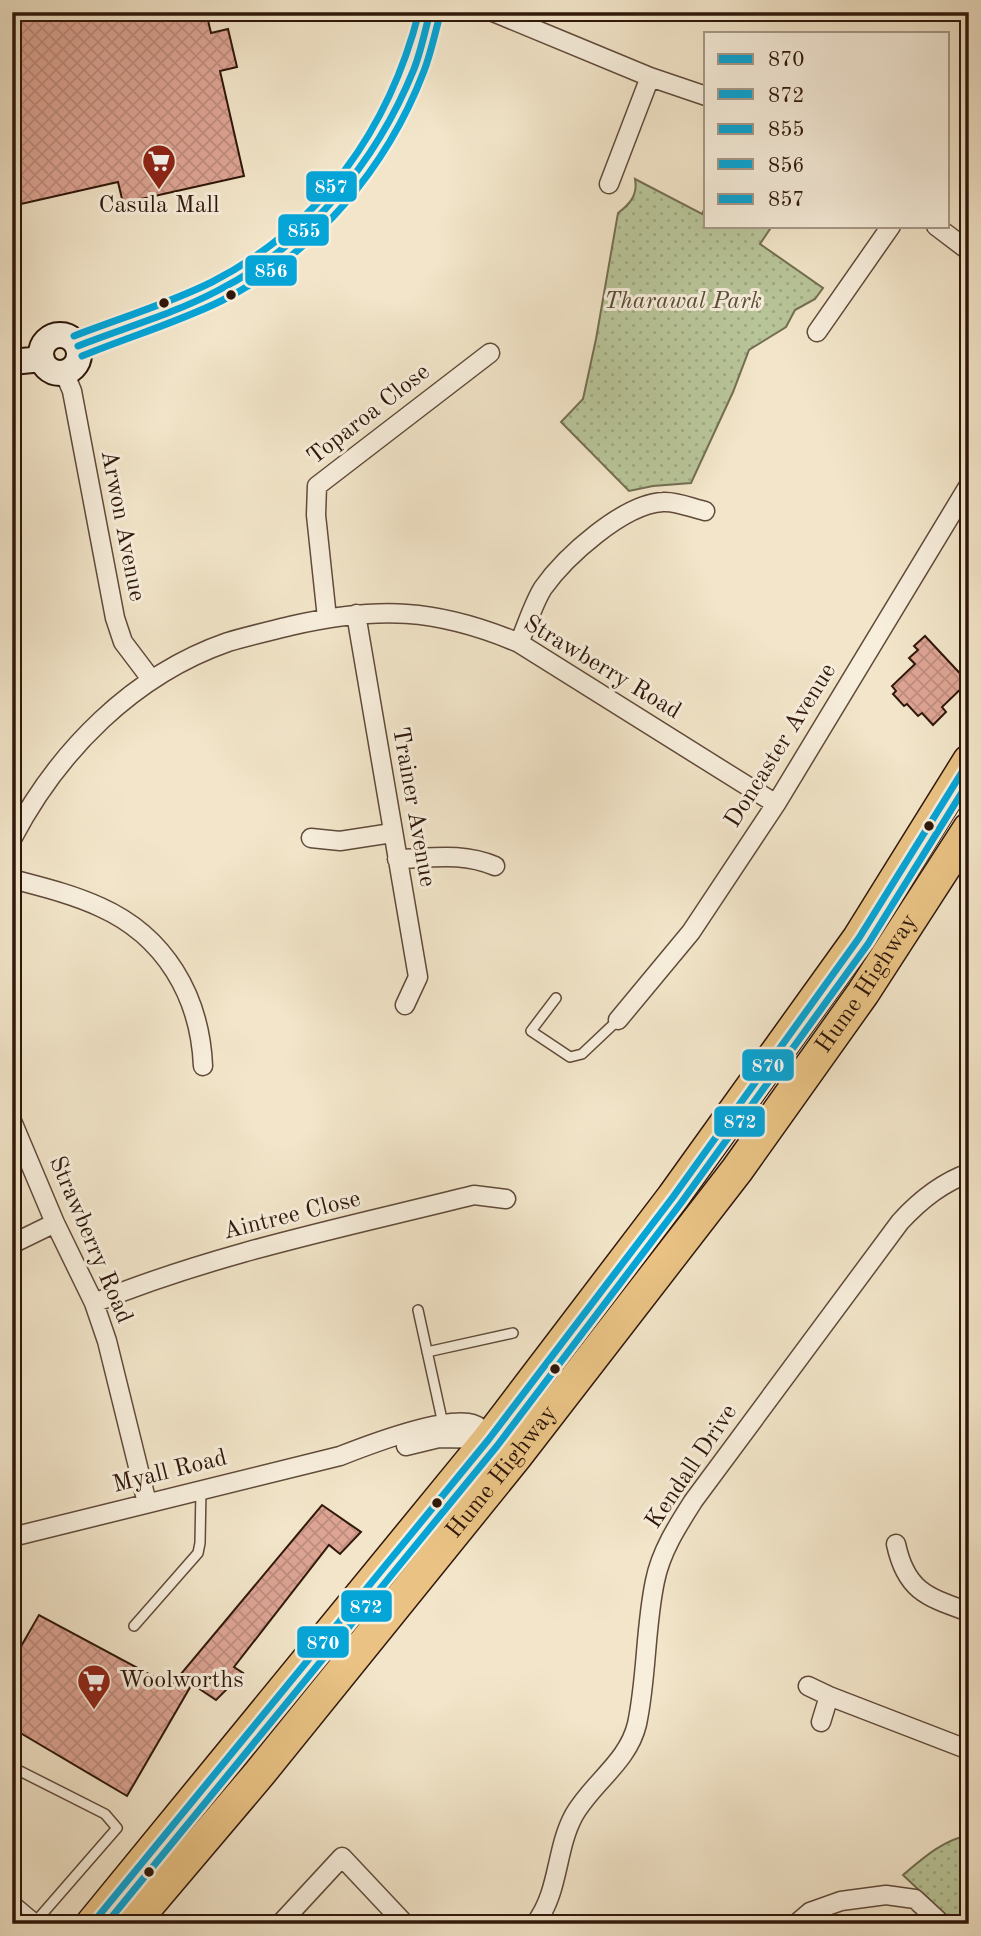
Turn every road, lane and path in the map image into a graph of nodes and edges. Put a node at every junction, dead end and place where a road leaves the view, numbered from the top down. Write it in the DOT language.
graph roads {
  1 [pos="430,12"];
  2 [pos="493,12"];
  3 [pos="650,77"];
  4 [pos="704,95"];
  5 [pos="609,184"];
  6 [pos="890,228"];
  7 [pos="939,228"];
  8 [pos="969,251"];
  9 [pos="817,332"];
  10 [pos="78,346"];
  11 [pos="490,353"];
  12 [pos="42,359"];
  13 [pos="12,362"];
  14 [pos="64,372"];
  15 [pos="969,485"];
  16 [pos="705,511"];
  17 [pos="356,614"];
  18 [pos="327,618"];
  19 [pos="519,643"];
  20 [pos="151,679"];
  21 [pos="969,761"];
  22 [pos="776,804"];
  23 [pos="969,829"];
  24 [pos="392,832"];
  25 [pos="311,838"];
  26 [pos="12,839"];
  27 [pos="397,859"];
  28 [pos="495,866"];
  29 [pos="12,879"];
  30 [pos="556,998"];
  31 [pos="405,1005"];
  32 [pos="618,1020"];
  33 [pos="203,1066"];
  34 [pos="12,1121"];
  35 [pos="969,1173"];
  36 [pos="506,1199"];
  37 [pos="55,1223"];
  38 [pos="12,1244"];
  39 [pos="94,1303"];
  40 [pos="418,1310"];
  41 [pos="513,1333"];
  42 [pos="427,1352"];
  43 [pos="443,1424"];
  44 [pos="489,1439"];
  45 [pos="340,1456"];
  46 [pos="516,1456"];
  47 [pos="201,1490"];
  48 [pos="147,1503"];
  49 [pos="12,1537"];
  50 [pos="896,1544"];
  51 [pos="969,1612"];
  52 [pos="134,1626"];
  53 [pos="807,1686"];
  54 [pos="829,1696"];
  55 [pos="821,1722"];
  56 [pos="969,1749"];
  57 [pos="12,1767"];
  58 [pos="12,1899"];
  59 [pos="92,1924"];
  60 [pos="132,1924"];
  61 [pos="280,1924"];
  62 [pos="405,1924"];
  63 [pos="535,1924"];
  64 [pos="796,1924"];
  65 [pos="942,1924"];
  1 -- 10 [label="street"];
  2 -- 3 [label="street"];
  3 -- 4 [label="street"];
  3 -- 5 [label="street"];
  6 -- 9 [label="street"];
  7 -- 8 [label="street"];
  10 -- 12 [label="street"];
  10 -- 14 [label="street"];
  11 -- 18 [label="street, Toparoa Close"];
  12 -- 13 [label="street"];
  12 -- 14 [label="street"];
  14 -- 20 [label="street, Arwon Avenue"];
  15 -- 22 [label="street, Doncaster Avenue"];
  16 -- 19 [label="street"];
  17 -- 18 [label="street, Strawberry Road"];
  17 -- 19 [label="street, Strawberry Road"];
  17 -- 24 [label="street, Trainer Avenue"];
  18 -- 20 [label="street, Strawberry Road"];
  19 -- 22 [label="street, Strawberry Road"];
  20 -- 26 [label="street, Strawberry Road"];
  21 -- 44 [label="highway, Hume Highway"];
  22 -- 32 [label="street, Doncaster Avenue"];
  23 -- 46 [label="highway, Hume Highway"];
  24 -- 25 [label="street"];
  24 -- 27 [label="street, Trainer Avenue"];
  27 -- 28 [label="street"];
  27 -- 31 [label="street, Trainer Avenue"];
  29 -- 33 [label="street"];
  30 -- 32 [label="lane"];
  34 -- 37 [label="street, Strawberry Road"];
  35 -- 63 [label="street, Kendall Drive"];
  36 -- 39 [label="street, Aintree Close"];
  37 -- 38 [label="street"];
  37 -- 39 [label="street, Strawberry Road"];
  39 -- 48 [label="street, Strawberry Road"];
  40 -- 42 [label="lane"];
  41 -- 42 [label="lane"];
  42 -- 43 [label="lane"];
  43 -- 44 [label="street, Myall Road"];
  43 -- 45 [label="street, Myall Road"];
  44 -- 45 [label="street, Myall Road"];
  44 -- 46 [label="street, Myall Road"];
  44 -- 59 [label="highway, Hume Highway"];
  45 -- 47 [label="street, Myall Road"];
  46 -- 60 [label="highway, Hume Highway"];
  47 -- 48 [label="street, Myall Road"];
  47 -- 52 [label="lane"];
  48 -- 49 [label="street, Myall Road"];
  50 -- 51 [label="street"];
  53 -- 54 [label="street"];
  54 -- 55 [label="street"];
  54 -- 56 [label="street"];
  57 -- 58 [label="lane"];
  61 -- 62 [label="street"];
  64 -- 65 [label="street"];
}
